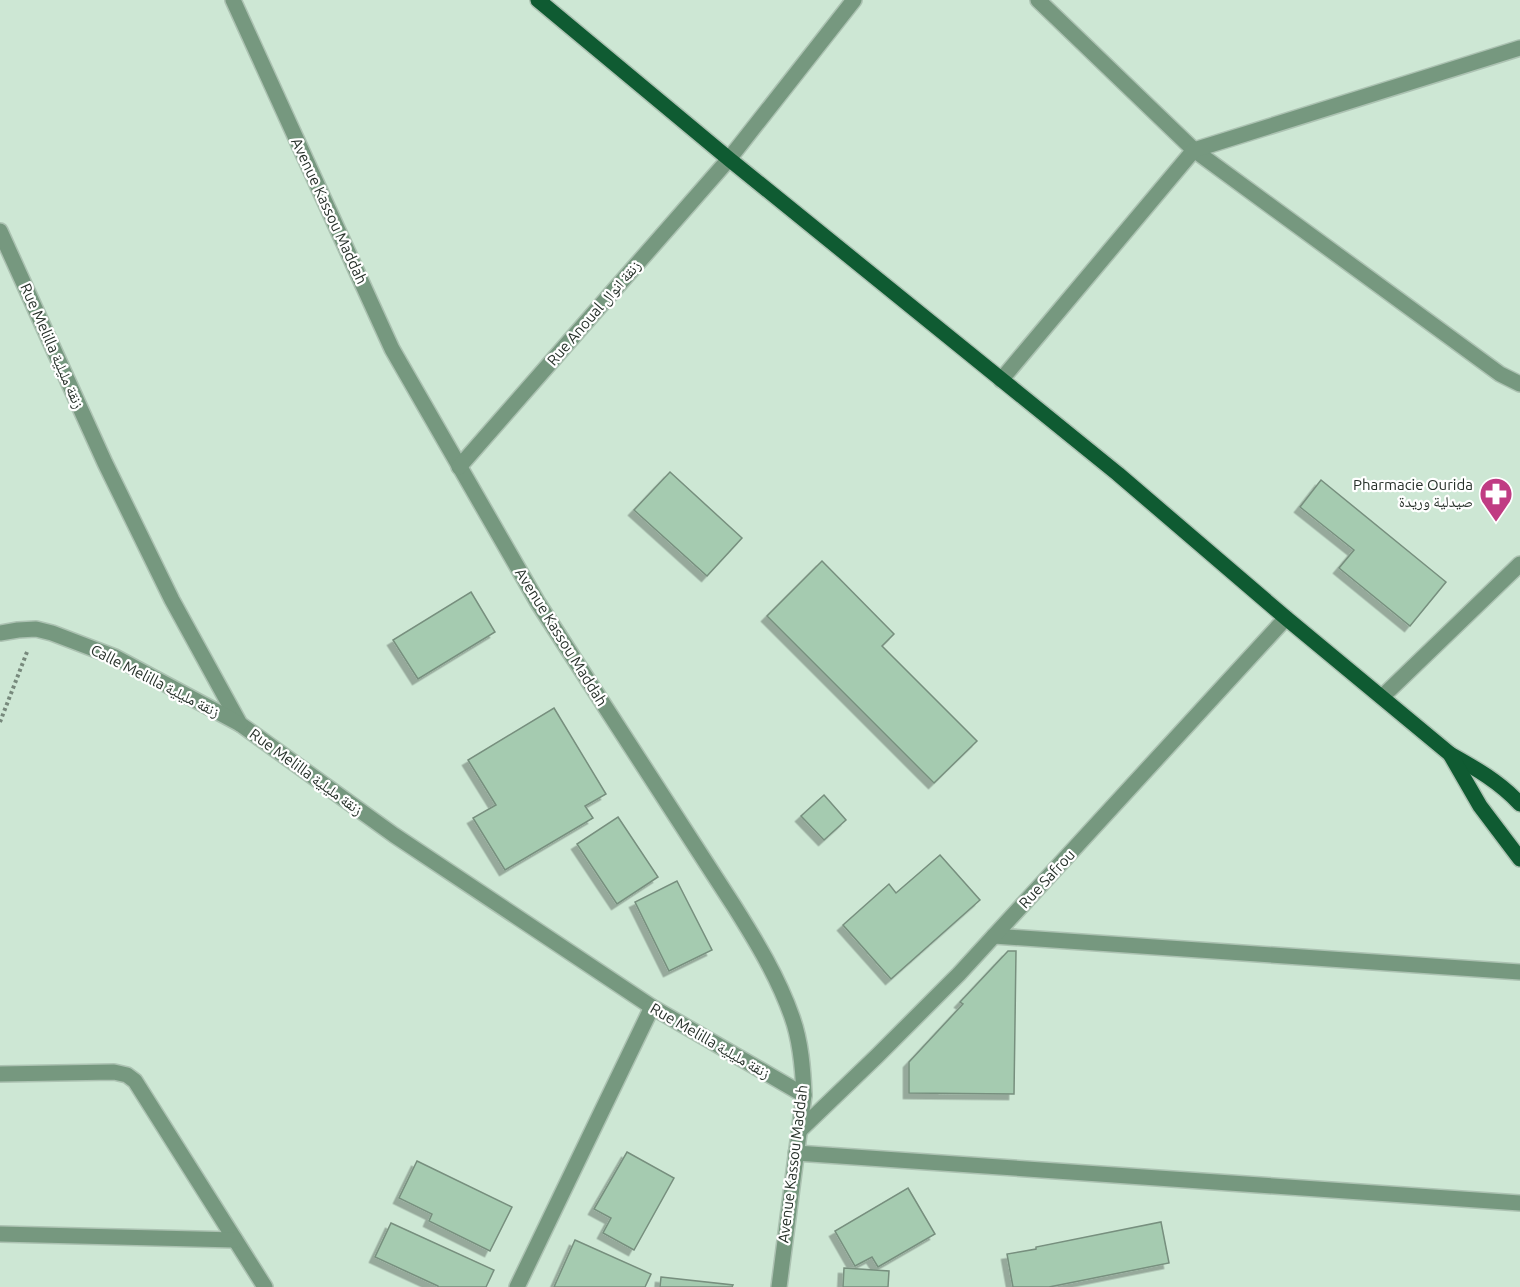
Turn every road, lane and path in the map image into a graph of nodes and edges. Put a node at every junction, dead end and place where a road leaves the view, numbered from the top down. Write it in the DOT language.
graph roads {
  1 [pos="233,0"];
  2 [pos="538,0"];
  3 [pos="854,0"];
  4 [pos="1038,0"];
  5 [pos="1520,48"];
  6 [pos="1194,150"];
  7 [pos="729,159"];
  8 [pos="0,231"];
  9 [pos="1001,380"];
  10 [pos="1520,384"];
  11 [pos="459,468"];
  12 [pos="1520,564"];
  13 [pos="1286,618"];
  14 [pos="36,629"];
  15 [pos="0,633"];
  16 [pos="1382,697"];
  17 [pos="0,722"];
  18 [pos="240,724"];
  19 [pos="1450,754"];
  20 [pos="1520,804"];
  21 [pos="1520,859"];
  22 [pos="994,936"];
  23 [pos="1520,972"];
  24 [pos="652,1007"];
  25 [pos="0,1074"];
  26 [pos="804,1095"];
  27 [pos="799,1131"];
  28 [pos="796,1153"];
  29 [pos="1520,1203"];
  30 [pos="0,1234"];
  31 [pos="235,1240"];
  32 [pos="265,1287"];
  33 [pos="517,1287"];
  34 [pos="779,1287"];
  1 -- 11 [label="street, Avenue Kassou Maddah"];
  2 -- 7 [label="main road"];
  3 -- 7 [label="street, Rue Anoual زنقة انوال"];
  4 -- 6 [label="street"];
  5 -- 6 [label="street"];
  6 -- 9 [label="street"];
  6 -- 10 [label="street"];
  7 -- 9 [label="main road"];
  7 -- 11 [label="street, Rue Anoual زنقة انوال"];
  8 -- 18 [label="street, Rue Melilla زنقة مليلية"];
  9 -- 13 [label="main road"];
  11 -- 26 [label="street, Avenue Kassou Maddah"];
  12 -- 16 [label="street"];
  13 -- 16 [label="main road"];
  13 -- 22 [label="street, Rue Safrou"];
  14 -- 15 [label="street, Calle Melilla زنقة مليلية"];
  14 -- 17 [label="path"];
  14 -- 18 [label="street, Calle Melilla زنقة مليلية"];
  16 -- 19 [label="main road"];
  18 -- 24 [label="street, Rue Melilla زنقة مليلية"];
  19 -- 20 [label="main road"];
  19 -- 21 [label="main road"];
  22 -- 23 [label="street"];
  22 -- 27 [label="street, Rue Safrou"];
  24 -- 26 [label="street, Rue Melilla زنقة مليلية"];
  24 -- 33 [label="street"];
  25 -- 31 [label="street"];
  26 -- 27 [label="street, Avenue Kassou Maddah"];
  27 -- 28 [label="street, Avenue Kassou Maddah"];
  28 -- 29 [label="street"];
  28 -- 34 [label="street, Avenue Kassou Maddah"];
  30 -- 31 [label="street"];
  31 -- 32 [label="street"];
}
